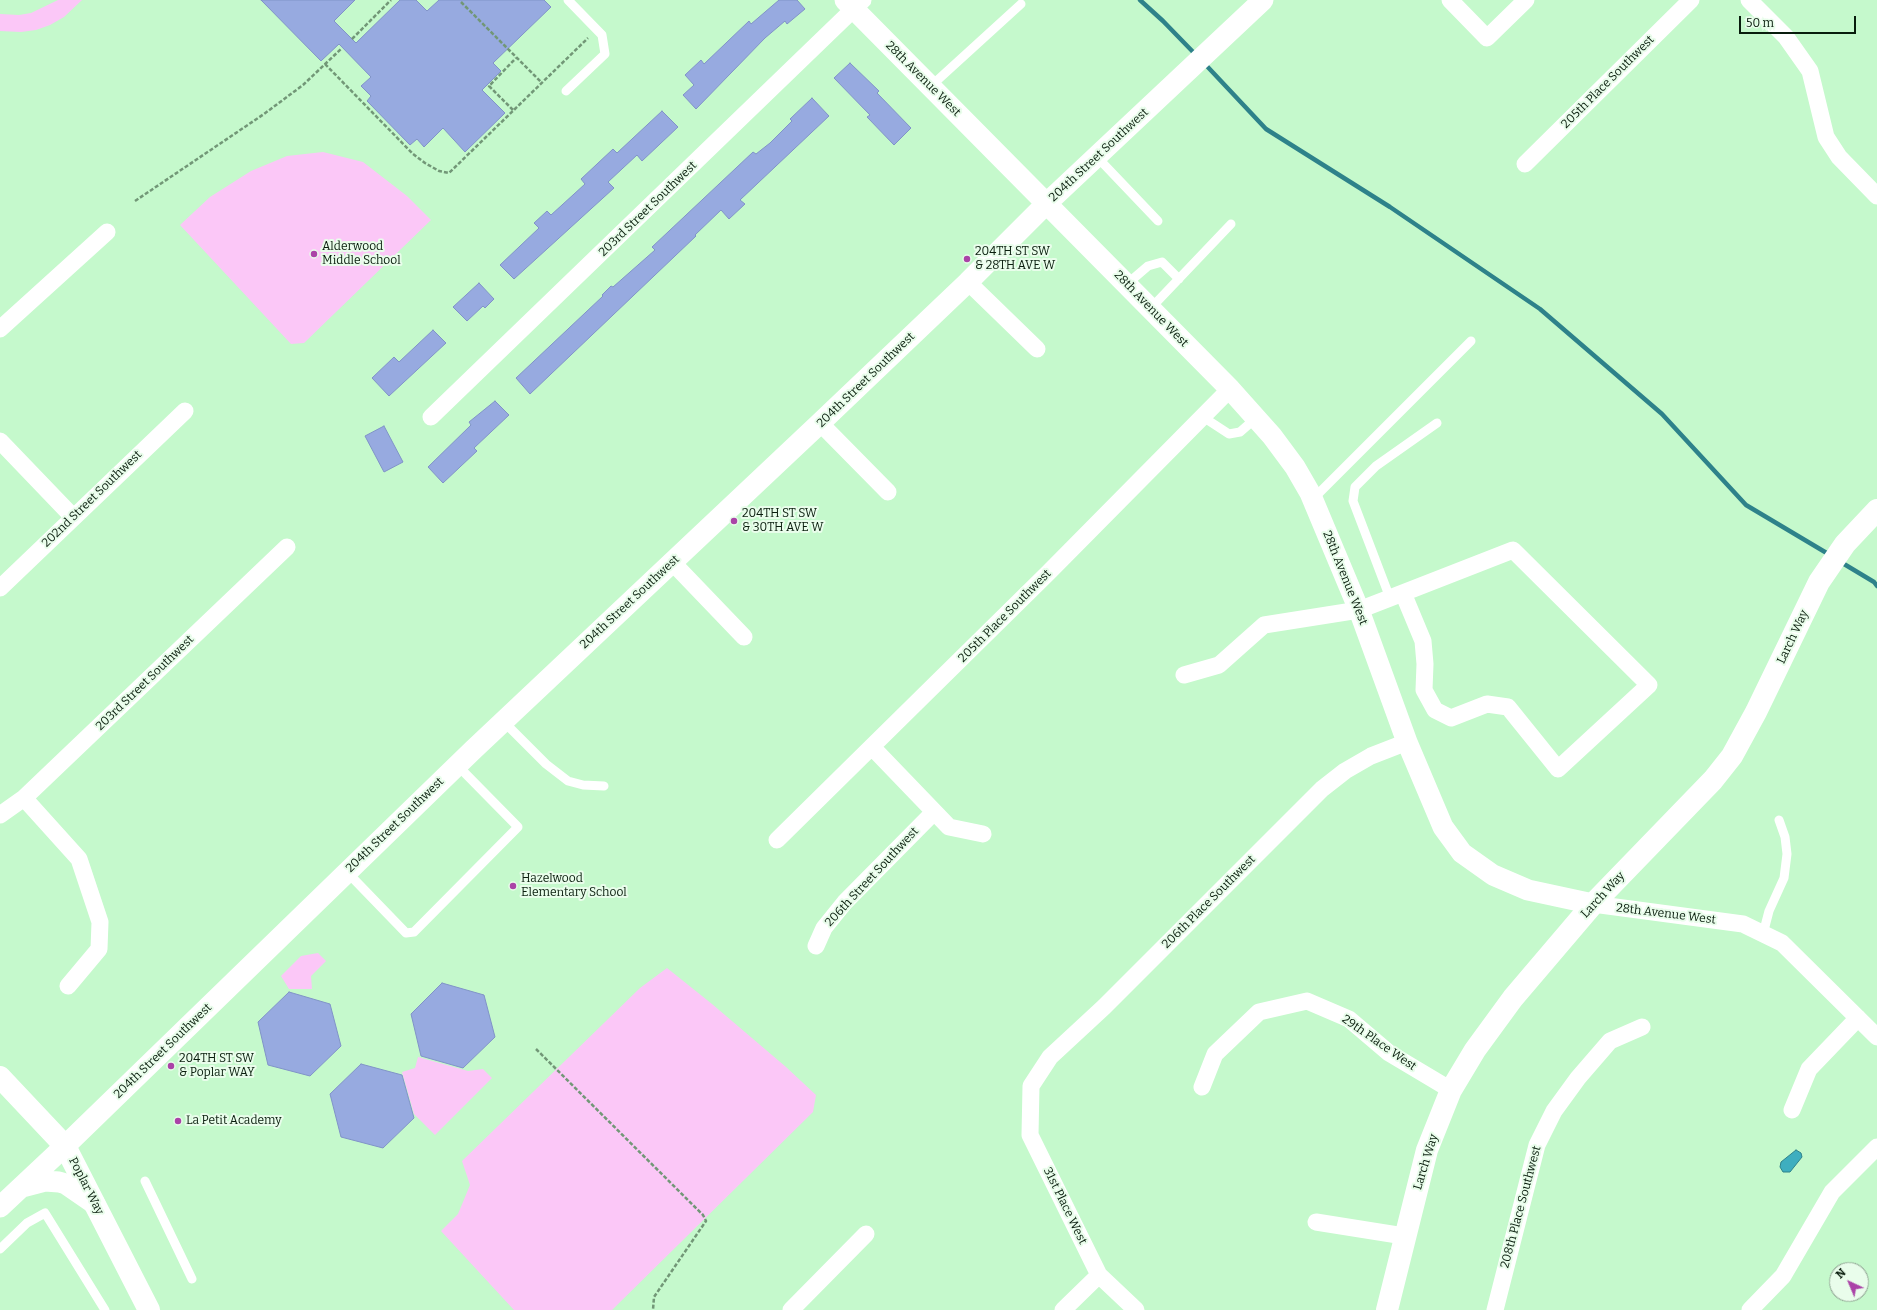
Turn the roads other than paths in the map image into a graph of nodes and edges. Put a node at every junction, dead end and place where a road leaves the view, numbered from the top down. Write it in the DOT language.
graph roads {
  1 [pos="568,0"];
  2 [pos="1263,0"];
  3 [pos="1450,0"];
  4 [pos="1526,0"];
  5 [pos="1691,0"];
  6 [pos="1749,0"];
  7 [pos="854,3"];
  8 [pos="1021,4"];
  9 [pos="931,86"];
  10 [pos="566,91"];
  11 [pos="1097,157"];
  12 [pos="1525,164"];
  13 [pos="1877,196"];
  14 [pos="1048,203"];
  15 [pos="1158,221"];
  16 [pos="1231,224"];
  17 [pos="107,232"];
  18 [pos="1179,279"];
  19 [pos="968,282"];
  20 [pos="1127,284"];
  21 [pos="1151,308"];
  22 [pos="0,329"];
  23 [pos="1471,342"];
  24 [pos="1037,349"];
  25 [pos="1230,389"];
  26 [pos="185,411"];
  27 [pos="432,417"];
  28 [pos="1203,417"];
  29 [pos="1256,418"];
  30 [pos="820,423"];
  31 [pos="1437,423"];
  32 [pos="0,441"];
  33 [pos="888,492"];
  34 [pos="1313,499"];
  35 [pos="1877,510"];
  36 [pos="73,517"];
  37 [pos="287,547"];
  38 [pos="673,563"];
  39 [pos="0,588"];
  40 [pos="1397,595"];
  41 [pos="1359,610"];
  42 [pos="744,637"];
  43 [pos="1184,674"];
  44 [pos="503,721"];
  45 [pos="1407,742"];
  46 [pos="872,747"];
  47 [pos="457,765"];
  48 [pos="604,786"];
  49 [pos="24,798"];
  50 [pos="934,812"];
  51 [pos="0,815"];
  52 [pos="1779,820"];
  53 [pos="983,834"];
  54 [pos="777,840"];
  55 [pos="347,872"];
  56 [pos="1593,904"];
  57 [pos="1763,934"];
  58 [pos="816,946"];
  59 [pos="68,986"];
  60 [pos="1858,1018"];
  61 [pos="1642,1027"];
  62 [pos="1877,1037"];
  63 [pos="0,1077"];
  64 [pos="1031,1086"];
  65 [pos="1202,1087"];
  66 [pos="1451,1090"];
  67 [pos="1792,1110"];
  68 [pos="65,1146"];
  69 [pos="1877,1147"];
  70 [pos="144,1181"];
  71 [pos="22,1187"];
  72 [pos="95,1204"];
  73 [pos="0,1207"];
  74 [pos="1316,1222"];
  75 [pos="866,1234"];
  76 [pos="1404,1236"];
  77 [pos="0,1249"];
  78 [pos="1099,1275"];
  79 [pos="192,1278"];
  80 [pos="105,1310"];
  81 [pos="149,1310"];
  82 [pos="791,1310"];
  83 [pos="1063,1310"];
  84 [pos="1136,1310"];
  85 [pos="1387,1310"];
  86 [pos="1495,1310"];
  87 [pos="1750,1310"];
  1 -- 10 [label="lane"];
  2 -- 11 [label="street, 204th Street Southwest"];
  3 -- 4 [label="street"];
  5 -- 12 [label="street, 205th Place Southwest"];
  6 -- 13 [label="street"];
  7 -- 9 [label="street, 28th Avenue West"];
  7 -- 27 [label="street, 203rd Street Southwest"];
  8 -- 9 [label="lane"];
  9 -- 14 [label="street, 28th Avenue West"];
  11 -- 14 [label="street, 204th Street Southwest"];
  11 -- 15 [label="lane"];
  14 -- 19 [label="street, 204th Street Southwest"];
  14 -- 20 [label="street, 28th Avenue West"];
  16 -- 18 [label="lane"];
  17 -- 22 [label="street"];
  18 -- 20 [label="lane"];
  18 -- 21 [label="lane"];
  19 -- 24 [label="street"];
  19 -- 30 [label="street, 204th Street Southwest"];
  20 -- 21 [label="street, 28th Avenue West"];
  21 -- 25 [label="street, 28th Avenue West"];
  23 -- 34 [label="lane"];
  25 -- 28 [label="street, 205th Place Southwest"];
  25 -- 29 [label="street, 28th Avenue West"];
  26 -- 36 [label="street, 202nd Street Southwest"];
  28 -- 29 [label="lane"];
  28 -- 46 [label="street, 205th Place Southwest"];
  29 -- 34 [label="street, 28th Avenue West"];
  30 -- 33 [label="street"];
  30 -- 38 [label="street, 204th Street Southwest"];
  31 -- 40 [label="lane"];
  32 -- 36 [label="street"];
  34 -- 41 [label="street, 28th Avenue West"];
  35 -- 56 [label="main road, Larch Way"];
  36 -- 39 [label="street, 202nd Street Southwest"];
  37 -- 49 [label="street, 203rd Street Southwest"];
  38 -- 42 [label="street"];
  38 -- 44 [label="street, 204th Street Southwest"];
  40 -- 40 [label="street"];
  40 -- 41 [label="street"];
  41 -- 43 [label="street"];
  41 -- 45 [label="street, 28th Avenue West"];
  44 -- 47 [label="street, 204th Street Southwest"];
  44 -- 48 [label="lane"];
  45 -- 56 [label="street, 28th Avenue West"];
  45 -- 64 [label="street, 206th Place Southwest"];
  46 -- 50 [label="street"];
  46 -- 54 [label="street, 205th Place Southwest"];
  47 -- 55 [label="street, 204th Street Southwest"];
  47 -- 55 [label="lane"];
  49 -- 51 [label="street, 203rd Street Southwest"];
  49 -- 59 [label="street"];
  50 -- 53 [label="street"];
  50 -- 58 [label="street, 206th Street Southwest"];
  52 -- 57 [label="lane"];
  55 -- 68 [label="street, 204th Street Southwest"];
  56 -- 57 [label="street, 28th Avenue West"];
  56 -- 66 [label="main road, Larch Way"];
  57 -- 60 [label="street, 28th Avenue West"];
  60 -- 62 [label="street, 28th Avenue West"];
  60 -- 67 [label="street"];
  61 -- 86 [label="street, 208th Place Southwest"];
  63 -- 68 [label="main road, Poplar Way"];
  64 -- 78 [label="street, 31st Place West"];
  65 -- 66 [label="street, 29th Place West"];
  66 -- 76 [label="main road, Larch Way"];
  68 -- 71 [label="street, 204th Street Southwest"];
  68 -- 72 [label="main road, Poplar Way"];
  69 -- 87 [label="street"];
  70 -- 79 [label="lane"];
  71 -- 72 [label="street"];
  71 -- 73 [label="street, 204th Street Southwest"];
  72 -- 81 [label="main road, Poplar Way"];
  74 -- 76 [label="street"];
  75 -- 82 [label="street"];
  76 -- 85 [label="main road, Larch Way"];
  77 -- 80 [label="lane"];
  78 -- 83 [label="street"];
  78 -- 84 [label="street, 31st Place West"];
}
